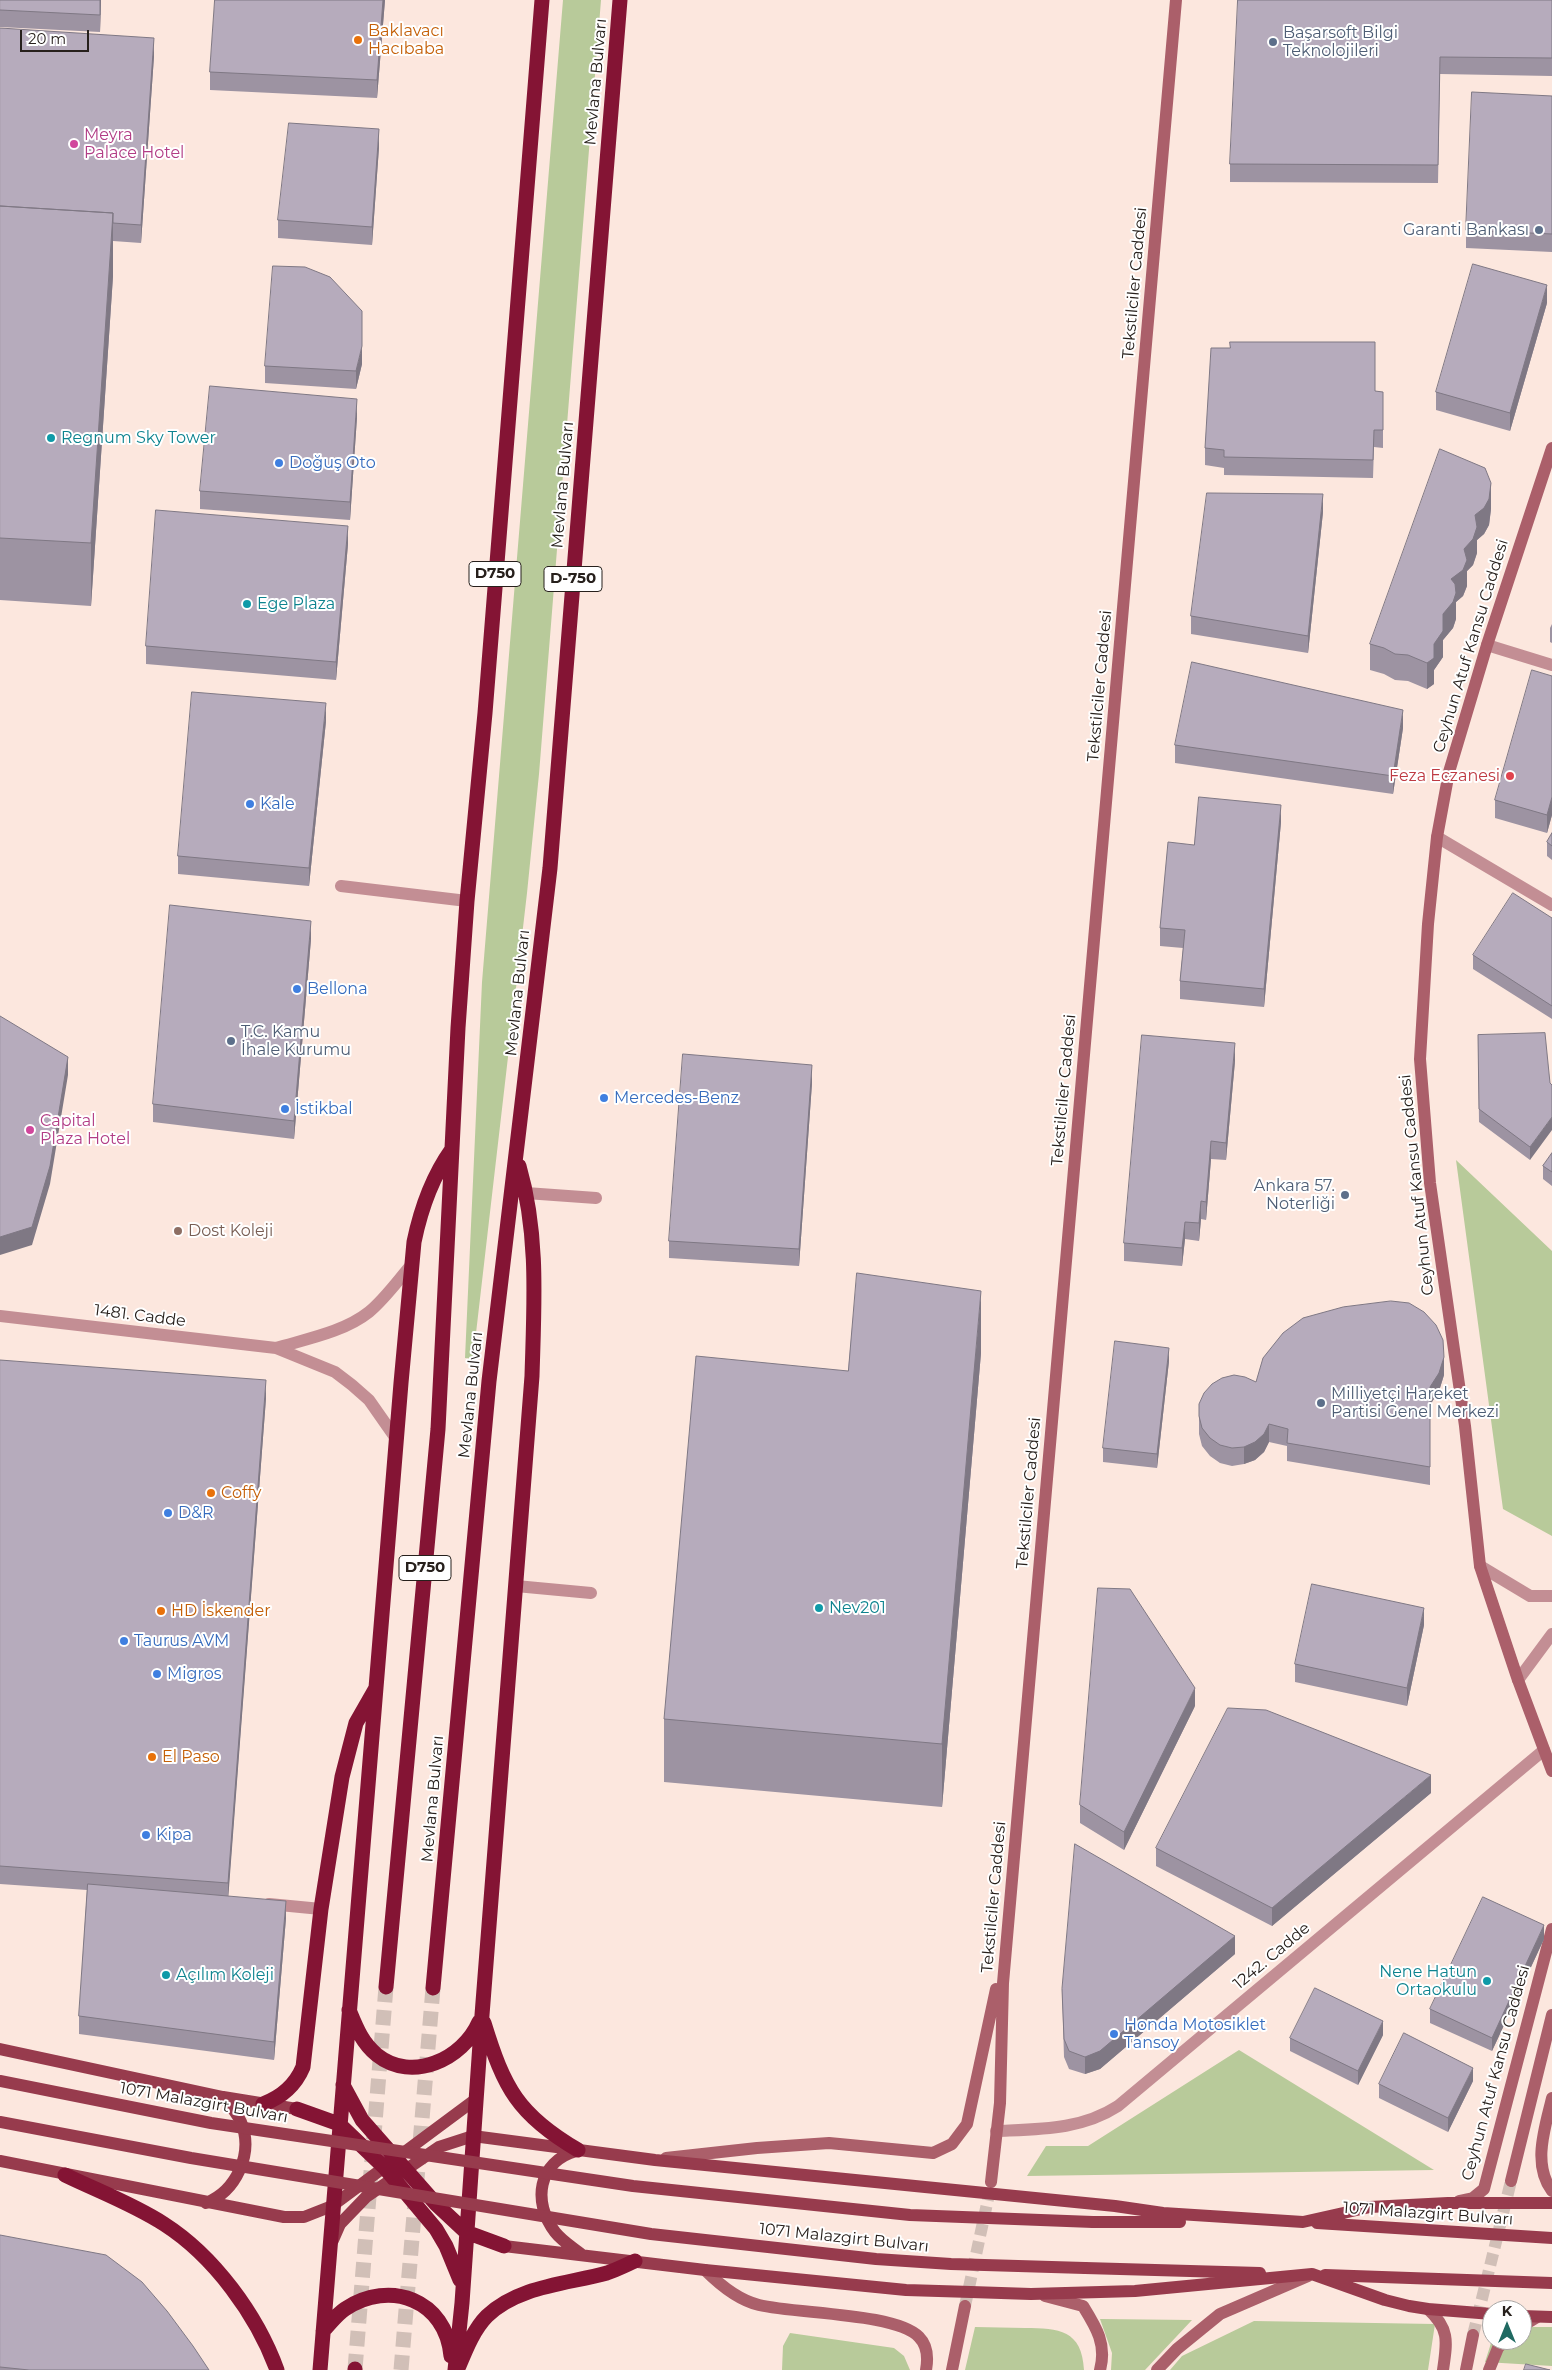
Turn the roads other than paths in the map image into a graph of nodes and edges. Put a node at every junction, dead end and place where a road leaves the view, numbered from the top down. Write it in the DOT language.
graph roads {
  1 [pos="542,0"];
  2 [pos="620,0"];
  3 [pos="1176,0"];
  4 [pos="1552,448"];
  5 [pos="1487,645"];
  6 [pos="1552,665"];
  7 [pos="1437,837"];
  8 [pos="341,886"];
  9 [pos="467,901"];
  10 [pos="1552,905"];
  11 [pos="452,1149"];
  12 [pos="517,1157"];
  13 [pos="526,1193"];
  14 [pos="596,1198"];
  15 [pos="413,1263"];
  16 [pos="0,1316"];
  17 [pos="276,1348"];
  18 [pos="397,1440"];
  19 [pos="1480,1566"];
  20 [pos="516,1586"];
  21 [pos="591,1593"];
  22 [pos="1552,1596"];
  23 [pos="1552,1634"];
  24 [pos="1518,1680"];
  25 [pos="377,1687"];
  26 [pos="1544,1750"];
  27 [pos="1552,1771"];
  28 [pos="259,1903"];
  29 [pos="321,1909"];
  30 [pos="1552,1929"];
  31 [pos="1006,1942"];
  32 [pos="386,1987"];
  33 [pos="433,1988"];
  34 [pos="348,2008"];
  35 [pos="482,2014"];
  36 [pos="1552,2015"];
  37 [pos="0,2049"];
  38 [pos="0,2081"];
  39 [pos="342,2083"];
  40 [pos="223,2097"];
  41 [pos="1552,2098"];
  42 [pos="476,2099"];
  43 [pos="263,2104"];
  44 [pos="297,2109"];
  45 [pos="0,2122"];
  46 [pos="338,2124"];
  47 [pos="996,2131"];
  48 [pos="473,2136"];
  49 [pos="578,2150"];
  50 [pos="655,2160"];
  51 [pos="0,2161"];
  52 [pos="395,2168"];
  53 [pos="65,2175"];
  54 [pos="1511,2181"];
  55 [pos="992,2182"];
  56 [pos="1552,2191"];
  57 [pos="206,2203"];
  58 [pos="1448,2203"];
  59 [pos="1552,2203"];
  60 [pos="332,2206"];
  61 [pos="1303,2222"];
  62 [pos="466,2232"];
  63 [pos="1552,2238"];
  64 [pos="504,2246"];
  65 [pos="583,2255"];
  66 [pos="635,2261"];
  67 [pos="327,2262"];
  68 [pos="705,2270"];
  69 [pos="1312,2274"];
  70 [pos="1552,2283"];
  71 [pos="462,2286"];
  72 [pos="1030,2294"];
  73 [pos="965,2306"];
  74 [pos="1428,2309"];
  75 [pos="1482,2313"];
  76 [pos="1532,2317"];
  77 [pos="1537,2317"];
  78 [pos="1552,2317"];
  79 [pos="1532,2320"];
  80 [pos="323,2331"];
  81 [pos="1472,2335"];
  82 [pos="1497,2350"];
  83 [pos="278,2370"];
  84 [pos="320,2370"];
  85 [pos="455,2370"];
  86 [pos="926,2370"];
  87 [pos="952,2370"];
  88 [pos="1100,2370"];
  89 [pos="1157,2370"];
  90 [pos="1443,2370"];
  91 [pos="1466,2370"];
  92 [pos="1489,2370"];
  1 -- 9 [label="highway, Mevlana Bulvarı / D750"];
  2 -- 12 [label="highway, Mevlana Bulvarı / D-750"];
  3 -- 31 [label="street, Tekstilciler Caddesi"];
  4 -- 5 [label="street, Ceyhun Atuf Kansu Caddesi"];
  5 -- 6 [label="street"];
  5 -- 7 [label="street, Ceyhun Atuf Kansu Caddesi"];
  7 -- 10 [label="street"];
  7 -- 19 [label="street, Ceyhun Atuf Kansu Caddesi"];
  8 -- 9 [label="street"];
  9 -- 11 [label="highway, Mevlana Bulvarı / D750"];
  11 -- 15 [label="highway"];
  11 -- 32 [label="highway, Mevlana Bulvarı / D750"];
  12 -- 13 [label="highway"];
  12 -- 33 [label="highway, Mevlana Bulvarı / D750"];
  13 -- 14 [label="street"];
  13 -- 20 [label="highway"];
  15 -- 17 [label="street, 1481. Cadde"];
  15 -- 18 [label="highway"];
  16 -- 17 [label="street, 1481. Cadde"];
  17 -- 18 [label="street, 1481. Cadde"];
  18 -- 25 [label="highway"];
  19 -- 22 [label="street"];
  19 -- 24 [label="street, Ceyhun Atuf Kansu Caddesi"];
  20 -- 21 [label="street"];
  20 -- 35 [label="highway"];
  23 -- 24 [label="street"];
  24 -- 26 [label="street, Ceyhun Atuf Kansu Caddesi"];
  25 -- 29 [label="highway"];
  25 -- 34 [label="highway"];
  26 -- 27 [label="street, Ceyhun Atuf Kansu Caddesi"];
  26 -- 47 [label="street, 1242. Cadde"];
  28 -- 29 [label="street"];
  29 -- 43 [label="highway"];
  30 -- 58 [label="street, Ceyhun Atuf Kansu Caddesi"];
  31 -- 47 [label="street, Tekstilciler Caddesi"];
  31 -- 50 [label="street"];
  34 -- 35 [label="highway"];
  34 -- 39 [label="highway"];
  35 -- 42 [label="highway"];
  35 -- 49 [label="highway"];
  36 -- 54 [label="street"];
  37 -- 40 [label="main road, 1071 Malazgirt Bulvarı"];
  38 -- 61 [label="main road, 1071 Malazgirt Bulvarı, bridge"];
  39 -- 46 [label="highway"];
  39 -- 52 [label="highway"];
  40 -- 43 [label="main road, 1071 Malazgirt Bulvarı"];
  40 -- 57 [label="main road"];
  41 -- 56 [label="street"];
  42 -- 48 [label="highway"];
  42 -- 52 [label="main road, 1071 Malazgirt Bulvarı"];
  43 -- 44 [label="main road, 1071 Malazgirt Bulvarı"];
  44 -- 46 [label="highway"];
  45 -- 69 [label="main road, 1071 Malazgirt Bulvarı, bridge"];
  46 -- 52 [label="highway"];
  46 -- 60 [label="highway"];
  47 -- 55 [label="street, Tekstilciler Caddesi"];
  48 -- 49 [label="main road, 1071 Malazgirt Bulvarı"];
  48 -- 52 [label="main road, 1071 Malazgirt Bulvarı"];
  48 -- 62 [label="highway"];
  49 -- 50 [label="main road, 1071 Malazgirt Bulvarı"];
  49 -- 65 [label="main road"];
  50 -- 61 [label="main road, 1071 Malazgirt Bulvarı"];
  51 -- 53 [label="main road, 1071 Malazgirt Bulvarı"];
  52 -- 60 [label="main road, 1071 Malazgirt Bulvarı"];
  52 -- 62 [label="highway"];
  52 -- 67 [label="main road, 1071 Malazgirt Bulvarı"];
  52 -- 71 [label="highway"];
  53 -- 57 [label="main road, 1071 Malazgirt Bulvarı"];
  53 -- 83 [label="highway"];
  57 -- 60 [label="main road, 1071 Malazgirt Bulvarı"];
  58 -- 59 [label="main road"];
  58 -- 61 [label="main road"];
  60 -- 67 [label="highway"];
  61 -- 63 [label="main road, 1071 Malazgirt Bulvarı"];
  62 -- 64 [label="highway"];
  62 -- 71 [label="highway"];
  64 -- 65 [label="main road, 1071 Malazgirt Bulvarı"];
  65 -- 66 [label="main road, 1071 Malazgirt Bulvarı"];
  66 -- 68 [label="main road, 1071 Malazgirt Bulvarı"];
  66 -- 85 [label="highway"];
  67 -- 80 [label="highway"];
  68 -- 72 [label="main road, 1071 Malazgirt Bulvarı"];
  68 -- 86 [label="street"];
  69 -- 70 [label="main road, 1071 Malazgirt Bulvarı"];
  69 -- 72 [label="main road, 1071 Malazgirt Bulvarı"];
  69 -- 74 [label="main road"];
  69 -- 89 [label="street"];
  71 -- 85 [label="highway"];
  72 -- 88 [label="street"];
  73 -- 87 [label="street"];
  74 -- 75 [label="main road"];
  74 -- 90 [label="street"];
  76 -- 77 [label="main road"];
  77 -- 78 [label="main road"];
  77 -- 79 [label="street"];
  80 -- 84 [label="highway"];
  80 -- 85 [label="highway"];
  81 -- 91 [label="street"];
  82 -- 92 [label="street"];
}
